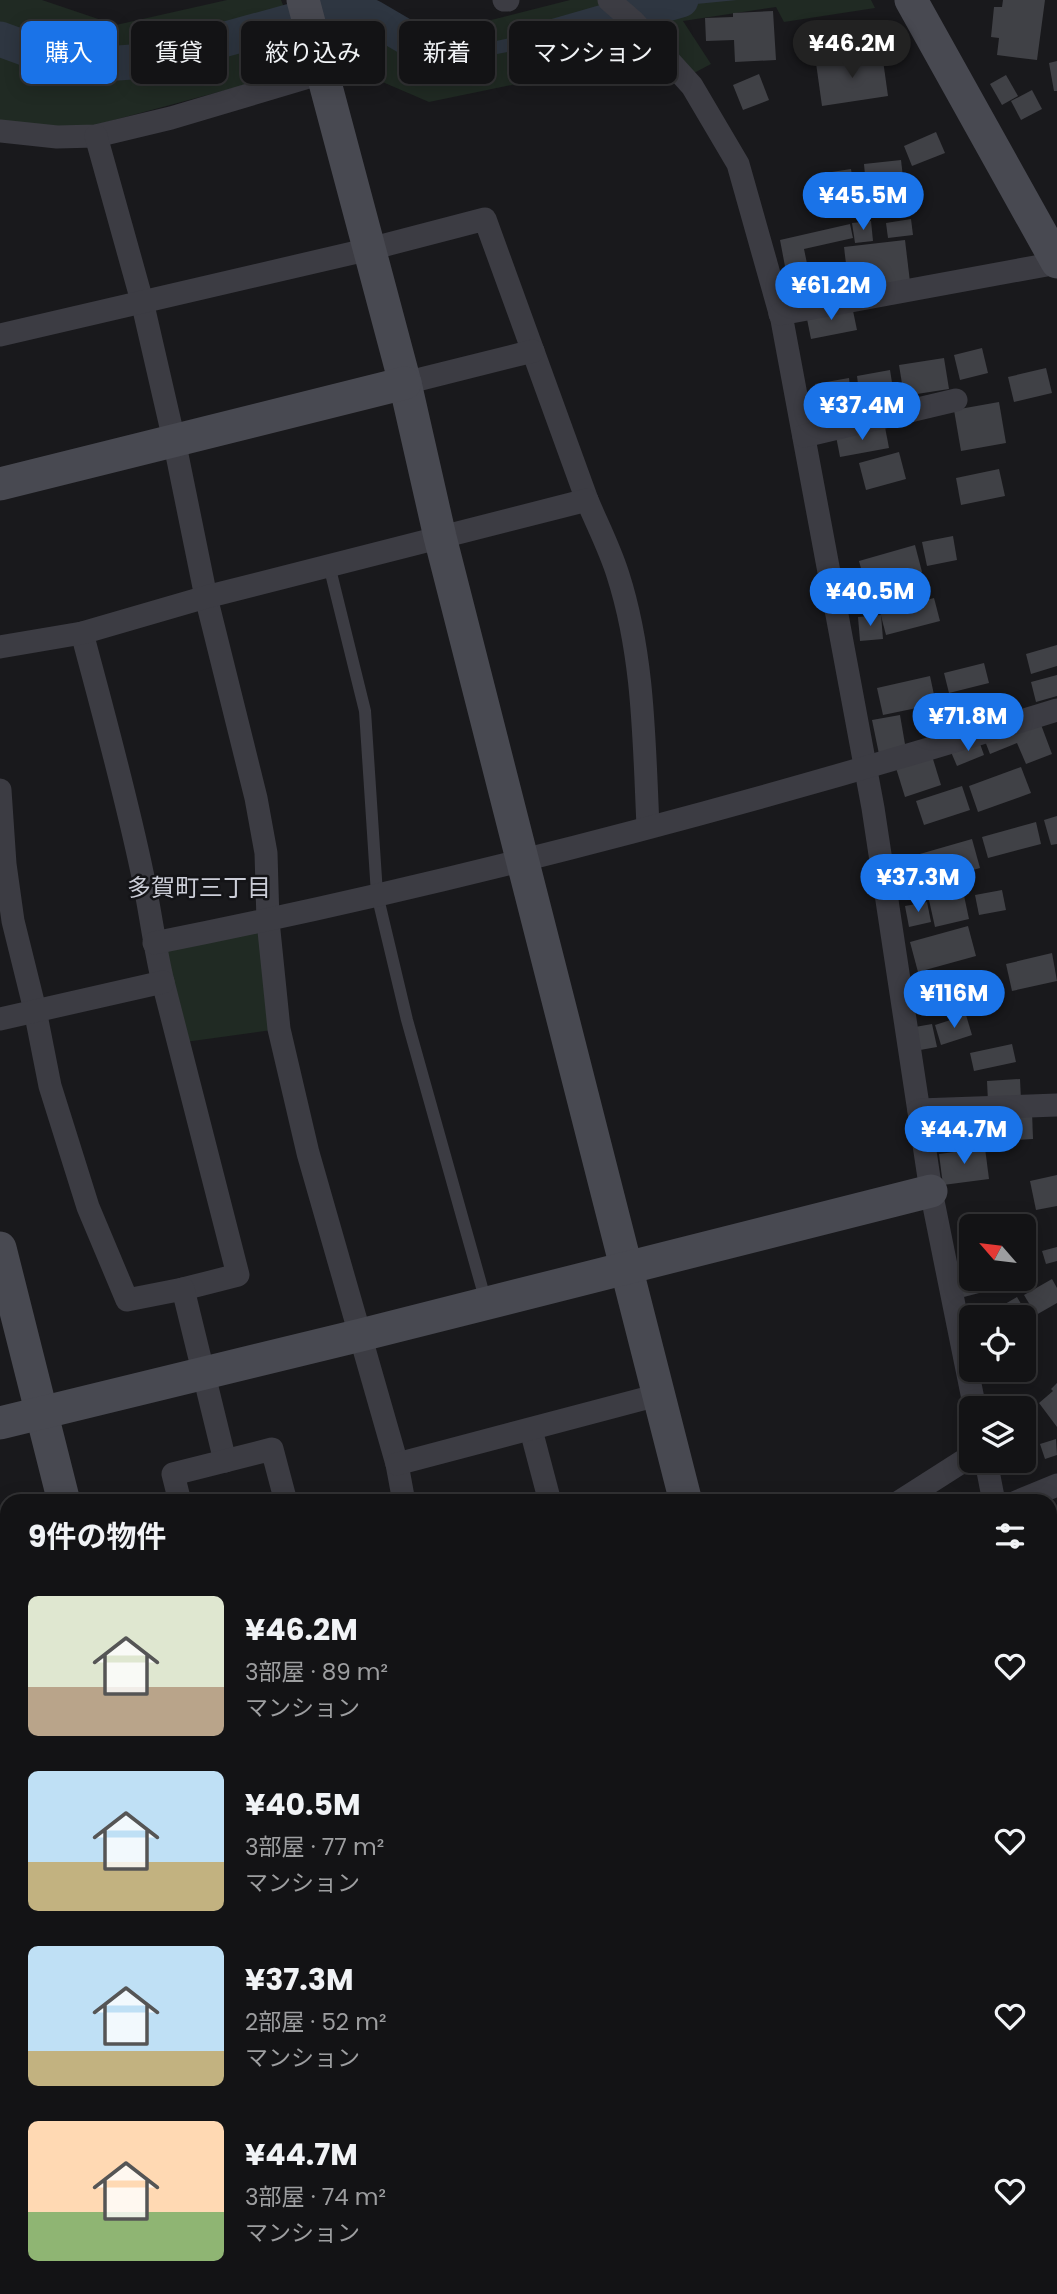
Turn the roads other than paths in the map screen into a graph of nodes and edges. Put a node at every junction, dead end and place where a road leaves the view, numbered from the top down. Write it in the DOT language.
graph roads {
  1 [pos="911,0"];
  2 [pos="611,2"];
  3 [pos="285,84"];
  4 [pos="325,84"];
  5 [pos="0,131"];
  6 [pos="96,136"];
  7 [pos="370,249"];
  8 [pos="1057,262"];
  9 [pos="142,302"];
  10 [pos="780,314"];
  11 [pos="0,335"];
  12 [pos="533,351"];
  13 [pos="405,383"];
  14 [pos="956,400"];
  15 [pos="804,436"];
  16 [pos="174,440"];
  17 [pos="0,484"];
  18 [pos="587,500"];
  19 [pos="440,537"];
  20 [pos="329,565"];
  21 [pos="206,597"];
  22 [pos="82,633"];
  23 [pos="0,647"];
  24 [pos="1057,710"];
  25 [pos="866,769"];
  26 [pos="0,790"];
  27 [pos="648,826"];
  28 [pos="523,859"];
  29 [pos="377,894"];
  30 [pos="268,921"];
  31 [pos="153,943"];
  32 [pos="163,982"];
  33 [pos="35,1010"];
  34 [pos="0,1019"];
  35 [pos="1057,1105"];
  36 [pos="919,1110"];
  37 [pos="931,1191"];
  38 [pos="0,1248"];
  39 [pos="626,1267"];
  40 [pos="183,1289"];
  41 [pos="486,1303"];
  42 [pos="361,1335"];
  43 [pos="204,1374"];
  44 [pos="659,1395"];
  45 [pos="972,1396"];
  46 [pos="42,1412"];
  47 [pos="0,1423"];
  48 [pos="531,1430"];
  49 [pos="225,1461"];
  50 [pos="397,1464"];
  51 [pos="959,1464"];
  52 [pos="988,1473"];
  53 [pos="1057,1485"];
  54 [pos="62,1494"];
  55 [pos="178,1494"];
  56 [pos="284,1494"];
  57 [pos="403,1494"];
  58 [pos="548,1494"];
  59 [pos="684,1494"];
  60 [pos="912,1494"];
  61 [pos="992,1494"];
  62 [pos="1035,1494"];
  1 -- 8 [label="street"];
  2 -- 10 [label="street"];
  3 -- 6 [label="street"];
  4 -- 7 [label="street"];
  5 -- 6 [label="street"];
  6 -- 9 [label="street"];
  7 -- 9 [label="street"];
  7 -- 12 [label="street"];
  7 -- 13 [label="street"];
  8 -- 10 [label="street"];
  9 -- 11 [label="street"];
  9 -- 16 [label="street"];
  10 -- 15 [label="street"];
  12 -- 13 [label="street"];
  12 -- 18 [label="street"];
  13 -- 16 [label="street"];
  13 -- 19 [label="street"];
  14 -- 15 [label="street"];
  15 -- 25 [label="street"];
  16 -- 17 [label="street"];
  16 -- 21 [label="street"];
  18 -- 19 [label="street"];
  18 -- 27 [label="street"];
  19 -- 20 [label="street"];
  19 -- 28 [label="street"];
  20 -- 21 [label="street"];
  20 -- 29 [label="lane"];
  21 -- 22 [label="street"];
  21 -- 30 [label="street"];
  22 -- 23 [label="street"];
  22 -- 31 [label="street"];
  24 -- 25 [label="street"];
  25 -- 27 [label="street"];
  25 -- 36 [label="street"];
  26 -- 33 [label="street"];
  27 -- 28 [label="street"];
  28 -- 29 [label="street"];
  28 -- 39 [label="street"];
  29 -- 30 [label="street"];
  29 -- 41 [label="lane"];
  30 -- 31 [label="street"];
  30 -- 42 [label="street"];
  31 -- 32 [label="street"];
  32 -- 33 [label="street"];
  32 -- 40 [label="street"];
  33 -- 34 [label="street"];
  33 -- 40 [label="street"];
  35 -- 36 [label="street"];
  36 -- 37 [label="street"];
  37 -- 39 [label="street"];
  37 -- 45 [label="street"];
  38 -- 46 [label="street"];
  39 -- 41 [label="street"];
  39 -- 44 [label="street"];
  40 -- 43 [label="street"];
  41 -- 42 [label="street"];
  42 -- 43 [label="street"];
  42 -- 50 [label="street"];
  43 -- 46 [label="street"];
  43 -- 49 [label="street"];
  44 -- 48 [label="street"];
  44 -- 59 [label="street"];
  46 -- 47 [label="street"];
  46 -- 54 [label="street"];
  48 -- 50 [label="street"];
  48 -- 58 [label="street"];
  49 -- 55 [label="street"];
  49 -- 56 [label="street"];
  50 -- 57 [label="street"];
  51 -- 60 [label="street"];
  52 -- 61 [label="street"];
  53 -- 62 [label="street"];
}
